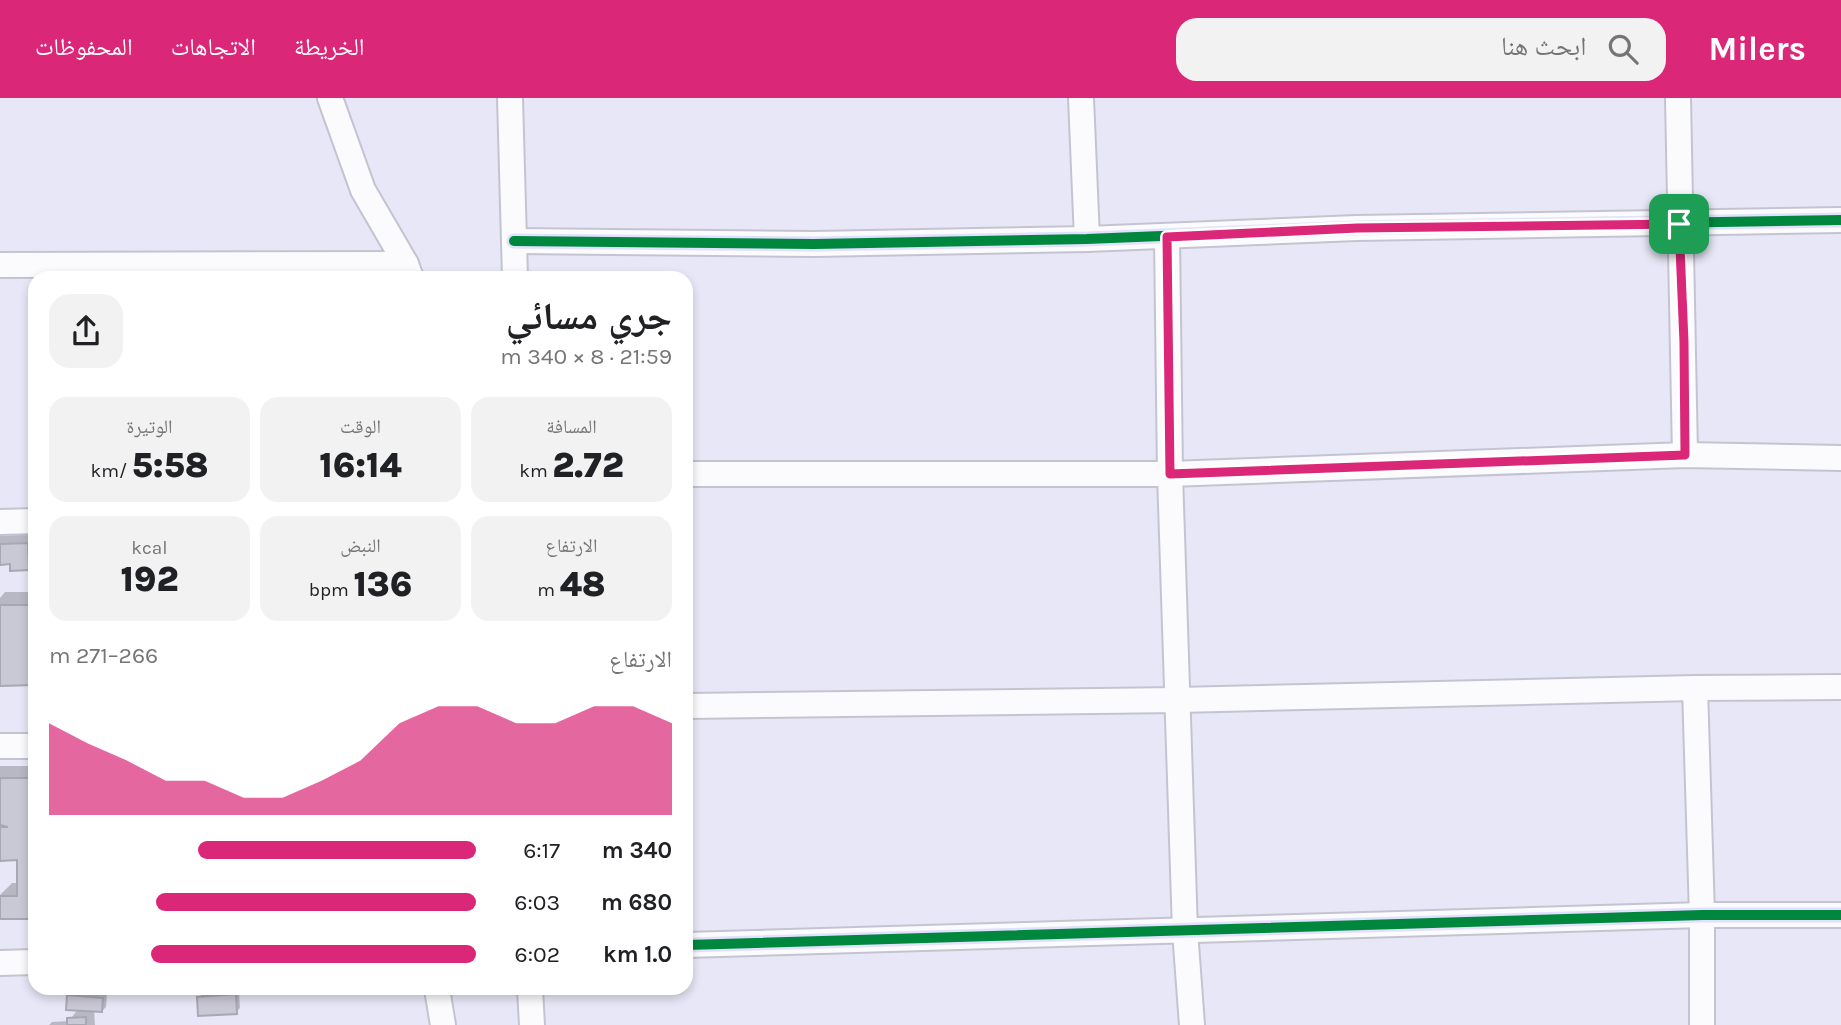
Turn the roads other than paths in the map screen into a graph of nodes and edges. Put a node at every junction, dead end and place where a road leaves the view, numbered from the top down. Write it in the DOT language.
graph roads {
  1 [pos="330,98"];
  2 [pos="510,98"];
  3 [pos="1081,98"];
  4 [pos="1678,98"];
  5 [pos="1841,220"];
  6 [pos="1679,224"];
  7 [pos="1167,237"];
  8 [pos="1087,239"];
  9 [pos="514,241"];
  10 [pos="0,265"];
  11 [pos="408,271"];
  12 [pos="515,271"];
  13 [pos="1685,455"];
  14 [pos="1841,458"];
  15 [pos="693,474"];
  16 [pos="1170,474"];
  17 [pos="28,521"];
  18 [pos="0,522"];
  19 [pos="1841,687"];
  20 [pos="1695,688"];
  21 [pos="1178,701"];
  22 [pos="693,706"];
  23 [pos="0,746"];
  24 [pos="28,746"];
  25 [pos="1702,915"];
  26 [pos="1841,915"];
  27 [pos="1185,931"];
  28 [pos="693,944"];
  29 [pos="28,962"];
  30 [pos="0,963"];
  31 [pos="438,995"];
  32 [pos="530,995"];
  33 [pos="443,1025"];
  34 [pos="532,1025"];
  35 [pos="1192,1025"];
  36 [pos="1702,1025"];
  1 -- 11 [label="street"];
  2 -- 9 [label="street"];
  3 -- 8 [label="street"];
  4 -- 6 [label="street"];
  5 -- 6 [label="street"];
  6 -- 7 [label="street"];
  6 -- 13 [label="street"];
  7 -- 8 [label="street"];
  7 -- 16 [label="street"];
  8 -- 9 [label="street"];
  9 -- 12 [label="street"];
  10 -- 11 [label="street"];
  13 -- 14 [label="street"];
  13 -- 16 [label="street"];
  15 -- 16 [label="street"];
  16 -- 21 [label="street"];
  17 -- 18 [label="street"];
  19 -- 20 [label="street"];
  20 -- 21 [label="street"];
  20 -- 25 [label="street"];
  21 -- 22 [label="street"];
  21 -- 27 [label="street"];
  23 -- 24 [label="street"];
  25 -- 26 [label="street"];
  25 -- 27 [label="street"];
  25 -- 36 [label="street"];
  27 -- 28 [label="street"];
  27 -- 35 [label="street"];
  29 -- 30 [label="street"];
  31 -- 33 [label="street"];
  32 -- 34 [label="street"];
}
